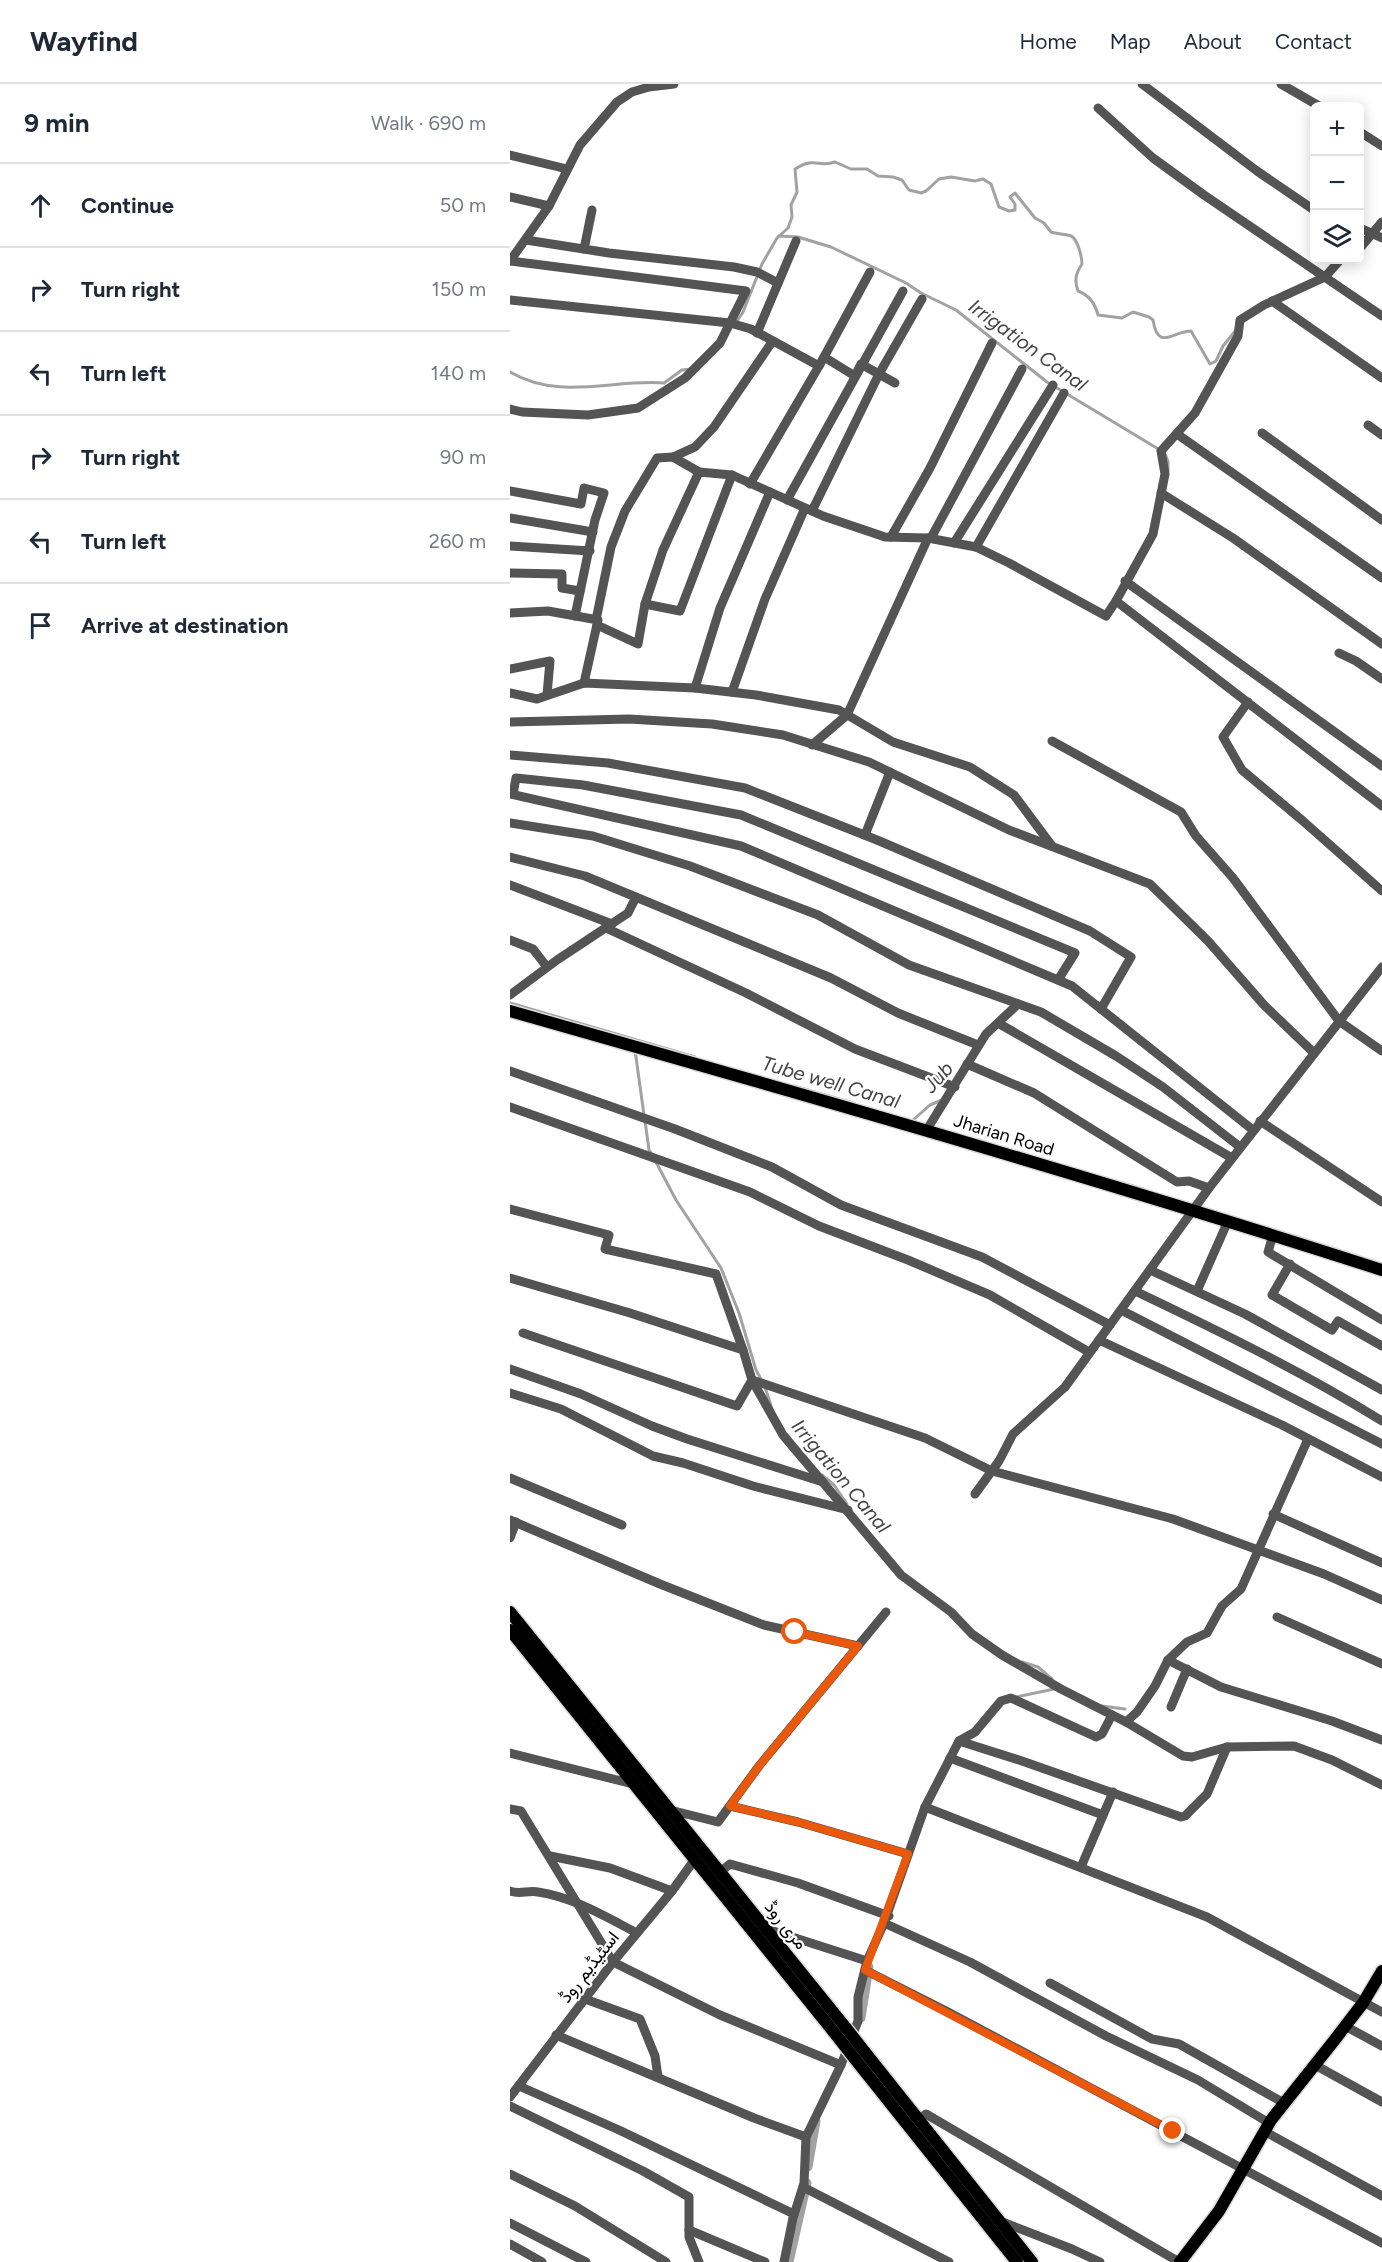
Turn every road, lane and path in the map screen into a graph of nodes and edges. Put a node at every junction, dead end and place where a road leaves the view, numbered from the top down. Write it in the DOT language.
graph roads {
  1 [pos="670,84"];
  2 [pos="674,84"];
  3 [pos="1142,84"];
  4 [pos="1281,84"];
  5 [pos="1312,102"];
  6 [pos="1098,108"];
  7 [pos="1364,135"];
  8 [pos="1382,146"];
  9 [pos="510,155"];
  10 [pos="567,169"];
  11 [pos="510,197"];
  12 [pos="549,206"];
  13 [pos="1310,207"];
  14 [pos="592,210"];
  15 [pos="1382,222"];
  16 [pos="1378,235"];
  17 [pos="526,240"];
  18 [pos="796,240"];
  19 [pos="1364,245"];
  20 [pos="584,249"];
  21 [pos="510,261"];
  22 [pos="1336,264"];
  23 [pos="870,272"];
  24 [pos="1325,277"];
  25 [pos="778,283"];
  26 [pos="903,291"];
  27 [pos="922,298"];
  28 [pos="510,300"];
  29 [pos="1272,301"];
  30 [pos="1382,316"];
  31 [pos="735,325"];
  32 [pos="757,333"];
  33 [pos="772,342"];
  34 [pos="992,343"];
  35 [pos="822,362"];
  36 [pos="861,364"];
  37 [pos="1022,369"];
  38 [pos="879,374"];
  39 [pos="1382,378"];
  40 [pos="895,383"];
  41 [pos="1053,385"];
  42 [pos="1064,393"];
  43 [pos="510,409"];
  44 [pos="1368,425"];
  45 [pos="1262,433"];
  46 [pos="1177,434"];
  47 [pos="1382,435"];
  48 [pos="673,457"];
  49 [pos="699,472"];
  50 [pos="732,475"];
  51 [pos="750,484"];
  52 [pos="510,491"];
  53 [pos="770,492"];
  54 [pos="1161,493"];
  55 [pos="787,500"];
  56 [pos="809,510"];
  57 [pos="510,518"];
  58 [pos="1382,520"];
  59 [pos="593,532"];
  60 [pos="891,537"];
  61 [pos="930,538"];
  62 [pos="954,543"];
  63 [pos="510,546"];
  64 [pos="976,547"];
  65 [pos="590,551"];
  66 [pos="510,573"];
  67 [pos="1382,578"];
  68 [pos="1125,581"];
  69 [pos="580,591"];
  70 [pos="1116,601"];
  71 [pos="645,604"];
  72 [pos="510,613"];
  73 [pos="575,616"];
  74 [pos="596,622"];
  75 [pos="1382,644"];
  76 [pos="1339,653"];
  77 [pos="510,669"];
  78 [pos="1382,679"];
  79 [pos="584,682"];
  80 [pos="695,688"];
  81 [pos="732,692"];
  82 [pos="510,693"];
  83 [pos="547,695"];
  84 [pos="1248,702"];
  85 [pos="847,715"];
  86 [pos="510,722"];
  87 [pos="1052,741"];
  88 [pos="812,745"];
  89 [pos="510,755"];
  90 [pos="1382,766"];
  91 [pos="890,772"];
  92 [pos="512,794"];
  93 [pos="1382,806"];
  94 [pos="510,824"];
  95 [pos="865,835"];
  96 [pos="1052,846"];
  97 [pos="510,857"];
  98 [pos="510,885"];
  99 [pos="1382,891"];
  100 [pos="636,897"];
  101 [pos="609,926"];
  102 [pos="510,940"];
  103 [pos="547,967"];
  104 [pos="1382,967"];
  105 [pos="1058,980"];
  106 [pos="510,995"];
  107 [pos="1018,1004"];
  108 [pos="1101,1009"];
  109 [pos="510,1011"];
  110 [pos="1339,1021"];
  111 [pos="998,1023"];
  112 [pos="978,1046"];
  113 [pos="1382,1051"];
  114 [pos="1314,1053"];
  115 [pos="967,1065"];
  116 [pos="510,1071"];
  117 [pos="955,1087"];
  118 [pos="510,1107"];
  119 [pos="1260,1121"];
  120 [pos="1253,1130"];
  121 [pos="926,1131"];
  122 [pos="1240,1147"];
  123 [pos="1232,1158"];
  124 [pos="1209,1188"];
  125 [pos="1382,1202"];
  126 [pos="510,1209"];
  127 [pos="1194,1210"];
  128 [pos="1228,1221"];
  129 [pos="1273,1235"];
  130 [pos="1290,1264"];
  131 [pos="1150,1270"];
  132 [pos="1382,1270"];
  133 [pos="510,1278"];
  134 [pos="1135,1291"];
  135 [pos="1197,1292"];
  136 [pos="1121,1310"];
  137 [pos="1382,1320"];
  138 [pos="1110,1325"];
  139 [pos="523,1333"];
  140 [pos="1100,1340"];
  141 [pos="1382,1346"];
  142 [pos="743,1350"];
  143 [pos="1089,1352"];
  144 [pos="510,1369"];
  145 [pos="752,1380"];
  146 [pos="1382,1390"];
  147 [pos="510,1393"];
  148 [pos="1382,1421"];
  149 [pos="1308,1438"];
  150 [pos="1382,1444"];
  151 [pos="992,1471"];
  152 [pos="1382,1477"];
  153 [pos="510,1478"];
  154 [pos="825,1483"];
  155 [pos="975,1494"];
  156 [pos="848,1510"];
  157 [pos="1273,1514"];
  158 [pos="513,1521"];
  159 [pos="622,1525"];
  160 [pos="510,1538"];
  161 [pos="1257,1550"];
  162 [pos="1382,1563"];
  163 [pos="1382,1600"];
  164 [pos="510,1612"];
  165 [pos="886,1612"];
  166 [pos="1277,1617"];
  167 [pos="510,1630"];
  168 [pos="858,1646"];
  169 [pos="1168,1659"];
  170 [pos="1382,1664"];
  171 [pos="1187,1670"];
  172 [pos="1171,1707"];
  173 [pos="1112,1714"];
  174 [pos="1126,1722"];
  175 [pos="1382,1740"];
  176 [pos="959,1741"];
  177 [pos="1227,1747"];
  178 [pos="510,1753"];
  179 [pos="950,1758"];
  180 [pos="631,1775"];
  181 [pos="1382,1785"];
  182 [pos="1113,1792"];
  183 [pos="730,1806"];
  184 [pos="926,1807"];
  185 [pos="510,1809"];
  186 [pos="670,1810"];
  187 [pos="1103,1815"];
  188 [pos="908,1854"];
  189 [pos="550,1856"];
  190 [pos="695,1859"];
  191 [pos="1081,1867"];
  192 [pos="720,1872"];
  193 [pos="510,1891"];
  194 [pos="672,1892"];
  195 [pos="576,1903"];
  196 [pos="887,1918"];
  197 [pos="758,1925"];
  198 [pos="637,1933"];
  199 [pos="613,1962"];
  200 [pos="866,1966"];
  201 [pos="1382,1971"];
  202 [pos="1050,1983"];
  203 [pos="585,1999"];
  204 [pos="1362,2002"];
  205 [pos="1382,2012"];
  206 [pos="1345,2026"];
  207 [pos="556,2036"];
  208 [pos="1382,2046"];
  209 [pos="860,2055"];
  210 [pos="841,2065"];
  211 [pos="1315,2065"];
  212 [pos="658,2077"];
  213 [pos="519,2086"];
  214 [pos="510,2097"];
  215 [pos="1382,2102"];
  216 [pos="1284,2103"];
  217 [pos="510,2106"];
  218 [pos="920,2119"];
  219 [pos="1267,2127"];
  220 [pos="806,2137"];
  221 [pos="1243,2169"];
  222 [pos="510,2174"];
  223 [pos="803,2187"];
  224 [pos="1382,2196"];
  225 [pos="794,2214"];
  226 [pos="999,2220"];
  227 [pos="510,2223"];
  228 [pos="689,2230"];
  229 [pos="1382,2243"];
  230 [pos="510,2244"];
  231 [pos="946,2261"];
  232 [pos="542,2262"];
  233 [pos="586,2262"];
  234 [pos="666,2262"];
  235 [pos="699,2262"];
  236 [pos="765,2262"];
  237 [pos="784,2262"];
  238 [pos="1017,2262"];
  239 [pos="1032,2262"];
  240 [pos="1100,2262"];
  241 [pos="1180,2262"];
  1 -- 2 [label="street"];
  1 -- 10 [label="street"];
  3 -- 13 [label="street"];
  4 -- 5 [label="street"];
  6 -- 24 [label="street"];
  7 -- 8 [label="street"];
  9 -- 10 [label="street"];
  10 -- 12 [label="street"];
  11 -- 12 [label="street"];
  12 -- 17 [label="street"];
  14 -- 20 [label="street"];
  15 -- 16 [label="street"];
  16 -- 19 [label="street"];
  17 -- 20 [label="street"];
  17 -- 21 [label="street"];
  18 -- 25 [label="street"];
  20 -- 25 [label="street"];
  21 -- 31 [label="street"];
  22 -- 24 [label="street"];
  23 -- 35 [label="street"];
  24 -- 29 [label="street"];
  24 -- 30 [label="street"];
  25 -- 32 [label="street"];
  26 -- 36 [label="street"];
  27 -- 38 [label="street"];
  28 -- 31 [label="street"];
  29 -- 39 [label="street"];
  29 -- 46 [label="street"];
  31 -- 32 [label="street"];
  31 -- 43 [label="street"];
  32 -- 33 [label="street"];
  33 -- 35 [label="street"];
  33 -- 48 [label="street"];
  34 -- 60 [label="street"];
  35 -- 36 [label="street"];
  35 -- 51 [label="street"];
  36 -- 38 [label="street"];
  36 -- 55 [label="street"];
  37 -- 61 [label="street"];
  38 -- 40 [label="street"];
  38 -- 56 [label="street"];
  41 -- 62 [label="street"];
  42 -- 64 [label="street"];
  44 -- 47 [label="street"];
  45 -- 58 [label="street"];
  46 -- 54 [label="street"];
  46 -- 67 [label="street"];
  48 -- 49 [label="street"];
  48 -- 74 [label="street"];
  49 -- 50 [label="street"];
  49 -- 71 [label="street"];
  50 -- 51 [label="street"];
  50 -- 71 [label="street"];
  51 -- 53 [label="street"];
  52 -- 59 [label="street"];
  53 -- 55 [label="street"];
  53 -- 80 [label="street"];
  54 -- 68 [label="street"];
  54 -- 75 [label="street"];
  55 -- 56 [label="street"];
  56 -- 60 [label="street"];
  56 -- 81 [label="street"];
  57 -- 59 [label="street"];
  59 -- 65 [label="street"];
  60 -- 61 [label="street"];
  61 -- 62 [label="street"];
  61 -- 85 [label="street"];
  62 -- 64 [label="street"];
  63 -- 65 [label="street"];
  64 -- 70 [label="street"];
  65 -- 69 [label="street"];
  66 -- 69 [label="street"];
  68 -- 70 [label="street"];
  68 -- 90 [label="street"];
  69 -- 73 [label="street"];
  70 -- 84 [label="street"];
  71 -- 74 [label="street"];
  72 -- 73 [label="street"];
  73 -- 74 [label="street"];
  74 -- 79 [label="street"];
  76 -- 78 [label="street"];
  77 -- 83 [label="street"];
  79 -- 80 [label="street"];
  79 -- 83 [label="street"];
  80 -- 81 [label="street"];
  81 -- 85 [label="street"];
  82 -- 83 [label="street"];
  84 -- 93 [label="street"];
  84 -- 99 [label="street"];
  85 -- 88 [label="street"];
  85 -- 96 [label="street"];
  86 -- 88 [label="street"];
  87 -- 110 [label="street"];
  88 -- 91 [label="street"];
  89 -- 95 [label="street"];
  91 -- 95 [label="street"];
  91 -- 96 [label="street"];
  92 -- 105 [label="street"];
  92 -- 105 [label="street"];
  94 -- 107 [label="street"];
  95 -- 108 [label="street"];
  96 -- 114 [label="street"];
  97 -- 100 [label="street"];
  98 -- 101 [label="street"];
  100 -- 101 [label="street"];
  100 -- 112 [label="street"];
  101 -- 103 [label="street"];
  101 -- 117 [label="street"];
  102 -- 103 [label="street"];
  103 -- 106 [label="street"];
  104 -- 110 [label="street"];
  105 -- 108 [label="street"];
  107 -- 111 [label="street"];
  107 -- 122 [label="street"];
  108 -- 120 [label="street"];
  109 -- 121 [label="main road, Jharian Road"];
  110 -- 113 [label="street"];
  110 -- 114 [label="street"];
  111 -- 112 [label="street"];
  111 -- 123 [label="street"];
  112 -- 115 [label="street"];
  114 -- 119 [label="street"];
  115 -- 117 [label="street"];
  115 -- 124 [label="street"];
  116 -- 138 [label="street"];
  117 -- 121 [label="street"];
  118 -- 143 [label="street"];
  119 -- 120 [label="street"];
  119 -- 125 [label="street"];
  120 -- 122 [label="street"];
  121 -- 127 [label="main road, Jharian Road"];
  122 -- 123 [label="street"];
  123 -- 124 [label="street"];
  124 -- 127 [label="street"];
  126 -- 142 [label="street"];
  127 -- 128 [label="main road, Jharian Road"];
  127 -- 131 [label="street"];
  128 -- 129 [label="main road, Jharian Road"];
  128 -- 135 [label="street"];
  129 -- 130 [label="street"];
  129 -- 132 [label="main road, Jharian Road"];
  130 -- 137 [label="street"];
  130 -- 141 [label="street"];
  131 -- 134 [label="street"];
  131 -- 135 [label="street"];
  133 -- 142 [label="street"];
  134 -- 136 [label="street"];
  134 -- 148 [label="street"];
  135 -- 146 [label="street"];
  136 -- 138 [label="street"];
  136 -- 150 [label="street"];
  138 -- 140 [label="street"];
  139 -- 145 [label="street"];
  140 -- 143 [label="street"];
  140 -- 149 [label="street"];
  142 -- 145 [label="street"];
  143 -- 151 [label="street"];
  144 -- 154 [label="street"];
  145 -- 151 [label="street"];
  145 -- 154 [label="street"];
  147 -- 156 [label="street"];
  149 -- 152 [label="street"];
  149 -- 157 [label="street"];
  151 -- 155 [label="street"];
  151 -- 161 [label="street"];
  153 -- 159 [label="street"];
  154 -- 156 [label="street"];
  156 -- 173 [label="street"];
  157 -- 161 [label="street"];
  157 -- 162 [label="street"];
  158 -- 160 [label="street"];
  158 -- 168 [label="street"];
  161 -- 163 [label="street"];
  161 -- 169 [label="street"];
  164 -- 180 [label="main road, مری روڈ"];
  165 -- 168 [label="street"];
  166 -- 170 [label="street"];
  167 -- 180 [label="main road, مری روڈ"];
  168 -- 183 [label="street"];
  169 -- 171 [label="street"];
  169 -- 174 [label="street"];
  171 -- 172 [label="street"];
  171 -- 175 [label="street"];
  173 -- 174 [label="street"];
  173 -- 176 [label="street"];
  174 -- 177 [label="street"];
  176 -- 179 [label="street"];
  176 -- 182 [label="street"];
  177 -- 181 [label="street"];
  177 -- 182 [label="street"];
  178 -- 180 [label="street"];
  179 -- 184 [label="street"];
  179 -- 187 [label="street"];
  180 -- 186 [label="main road, مری روڈ"];
  180 -- 190 [label="main road, مری روڈ"];
  182 -- 187 [label="street"];
  183 -- 186 [label="street"];
  183 -- 188 [label="street"];
  184 -- 188 [label="street"];
  184 -- 191 [label="street"];
  185 -- 189 [label="street"];
  186 -- 192 [label="main road, مری روڈ"];
  187 -- 191 [label="street"];
  188 -- 196 [label="street"];
  189 -- 194 [label="street"];
  189 -- 195 [label="street"];
  190 -- 194 [label="street, اسٹیڈیم روڈ"];
  190 -- 197 [label="main road, مری روڈ"];
  191 -- 204 [label="street"];
  192 -- 196 [label="street"];
  192 -- 197 [label="main road, مری روڈ"];
  193 -- 195 [label="street"];
  194 -- 198 [label="street, اسٹیڈیم روڈ"];
  195 -- 198 [label="street"];
  195 -- 199 [label="street"];
  196 -- 200 [label="street"];
  196 -- 219 [label="street"];
  197 -- 200 [label="street"];
  197 -- 209 [label="main road, مری روڈ, bridge"];
  198 -- 199 [label="street, اسٹیڈیم روڈ"];
  199 -- 203 [label="street, اسٹیڈیم روڈ"];
  199 -- 210 [label="street"];
  200 -- 210 [label="street"];
  200 -- 221 [label="street"];
  201 -- 204 [label="main road"];
  202 -- 216 [label="street"];
  203 -- 207 [label="street, اسٹیڈیم روڈ"];
  203 -- 212 [label="street"];
  204 -- 205 [label="street"];
  204 -- 206 [label="main road"];
  206 -- 208 [label="street"];
  206 -- 211 [label="main road"];
  207 -- 212 [label="street"];
  207 -- 213 [label="street, اسٹیڈیم روڈ"];
  209 -- 218 [label="main road, مری روڈ"];
  209 -- 238 [label="main road, مری روڈ"];
  210 -- 220 [label="street"];
  211 -- 215 [label="street"];
  211 -- 216 [label="main road"];
  212 -- 220 [label="street"];
  213 -- 214 [label="street, اسٹیڈیم روڈ"];
  213 -- 225 [label="street"];
  216 -- 219 [label="main road"];
  217 -- 228 [label="street"];
  218 -- 226 [label="main road, مری روڈ"];
  218 -- 241 [label="street"];
  219 -- 221 [label="main road"];
  219 -- 224 [label="street"];
  220 -- 223 [label="street"];
  221 -- 229 [label="street"];
  221 -- 241 [label="main road"];
  222 -- 234 [label="street"];
  223 -- 225 [label="street"];
  223 -- 231 [label="street"];
  225 -- 237 [label="street"];
  226 -- 239 [label="main road, مری روڈ"];
  226 -- 240 [label="street"];
  227 -- 233 [label="street"];
  228 -- 235 [label="street"];
  228 -- 236 [label="street"];
  230 -- 232 [label="street"];
}
